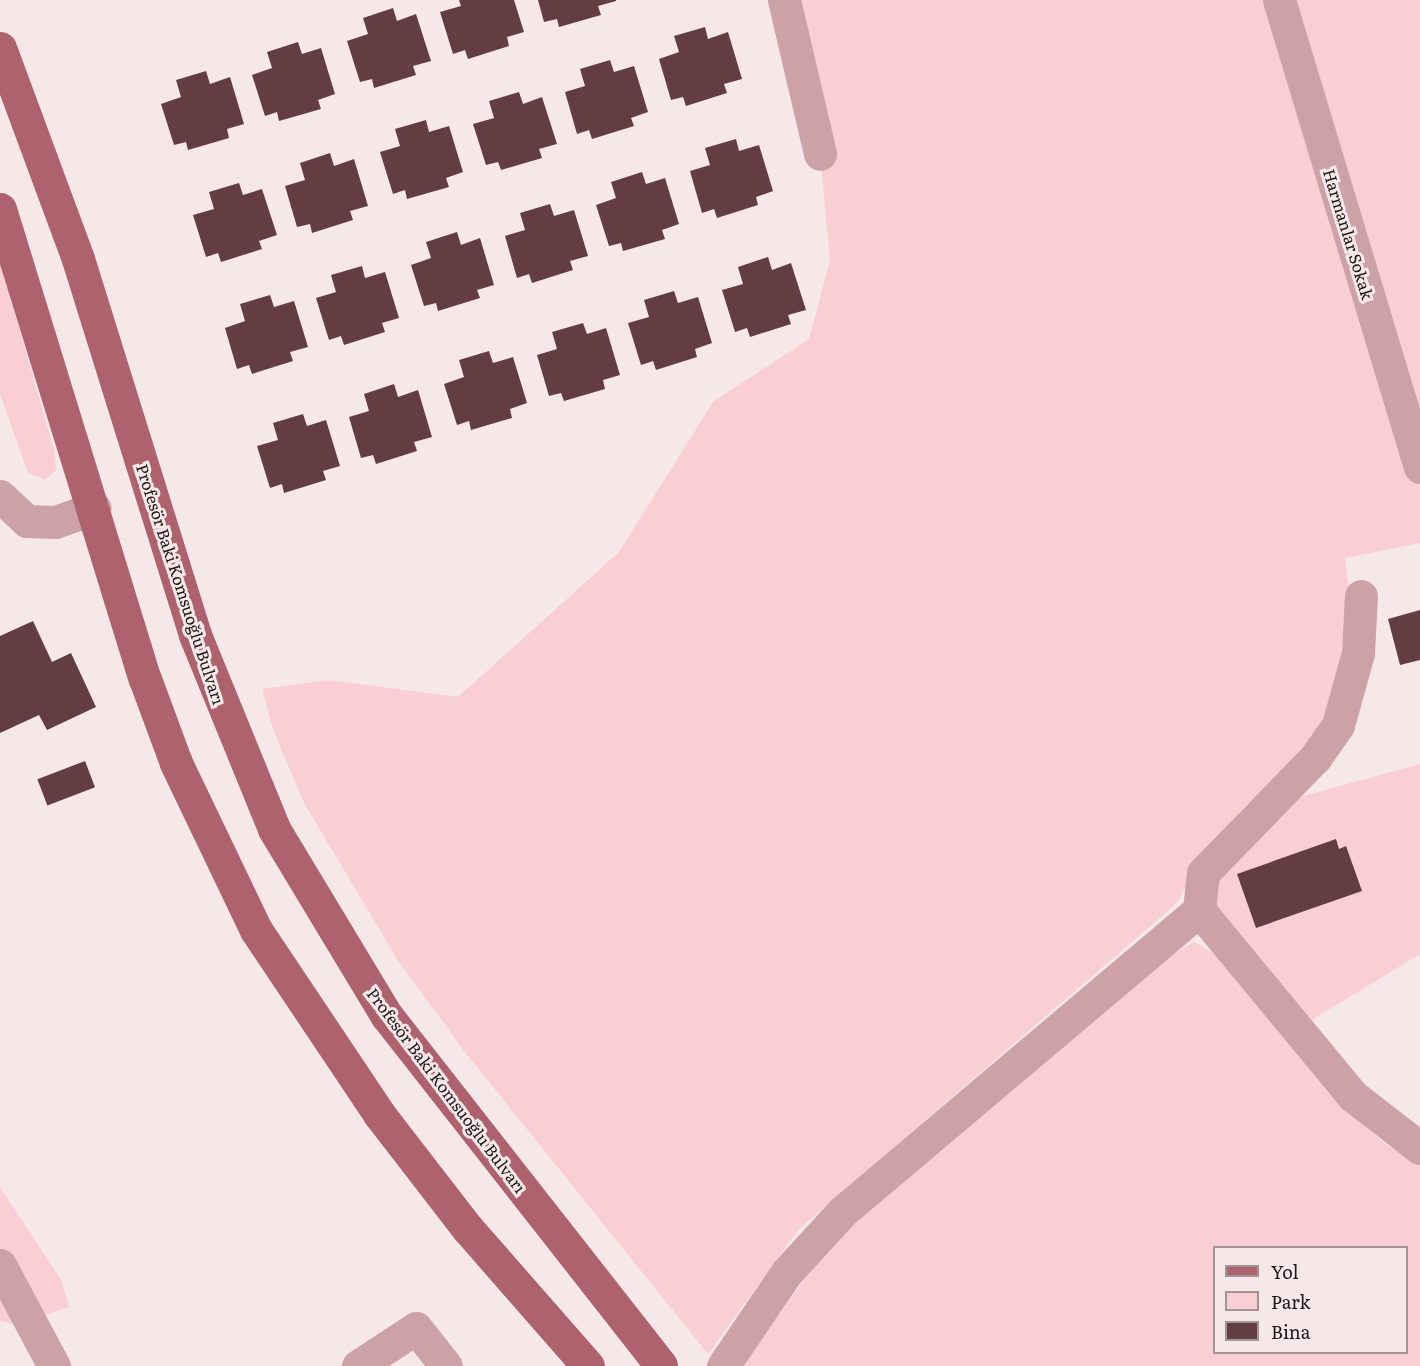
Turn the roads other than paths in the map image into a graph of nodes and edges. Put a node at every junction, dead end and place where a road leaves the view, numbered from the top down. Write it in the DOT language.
graph roads {
  1 [pos="784,0"];
  2 [pos="1279,0"];
  3 [pos="0,48"];
  4 [pos="820,154"];
  5 [pos="0,209"];
  6 [pos="1420,468"];
  7 [pos="0,496"];
  8 [pos="95,508"];
  9 [pos="1361,596"];
  10 [pos="1198,910"];
  11 [pos="1420,1148"];
  12 [pos="0,1265"];
  13 [pos="54,1366"];
  14 [pos="358,1366"];
  15 [pos="446,1366"];
  16 [pos="588,1366"];
  17 [pos="661,1366"];
  18 [pos="723,1366"];
  1 -- 4 [label="street"];
  2 -- 6 [label="street, Harmanlar Sokak"];
  3 -- 17 [label="main road, Profesör Baki Komsuoğlu Bulvarı"];
  5 -- 8 [label="main road"];
  7 -- 8 [label="street"];
  8 -- 16 [label="main road"];
  9 -- 10 [label="street"];
  10 -- 11 [label="street"];
  10 -- 18 [label="street"];
  12 -- 13 [label="street"];
  14 -- 15 [label="street"];
}
